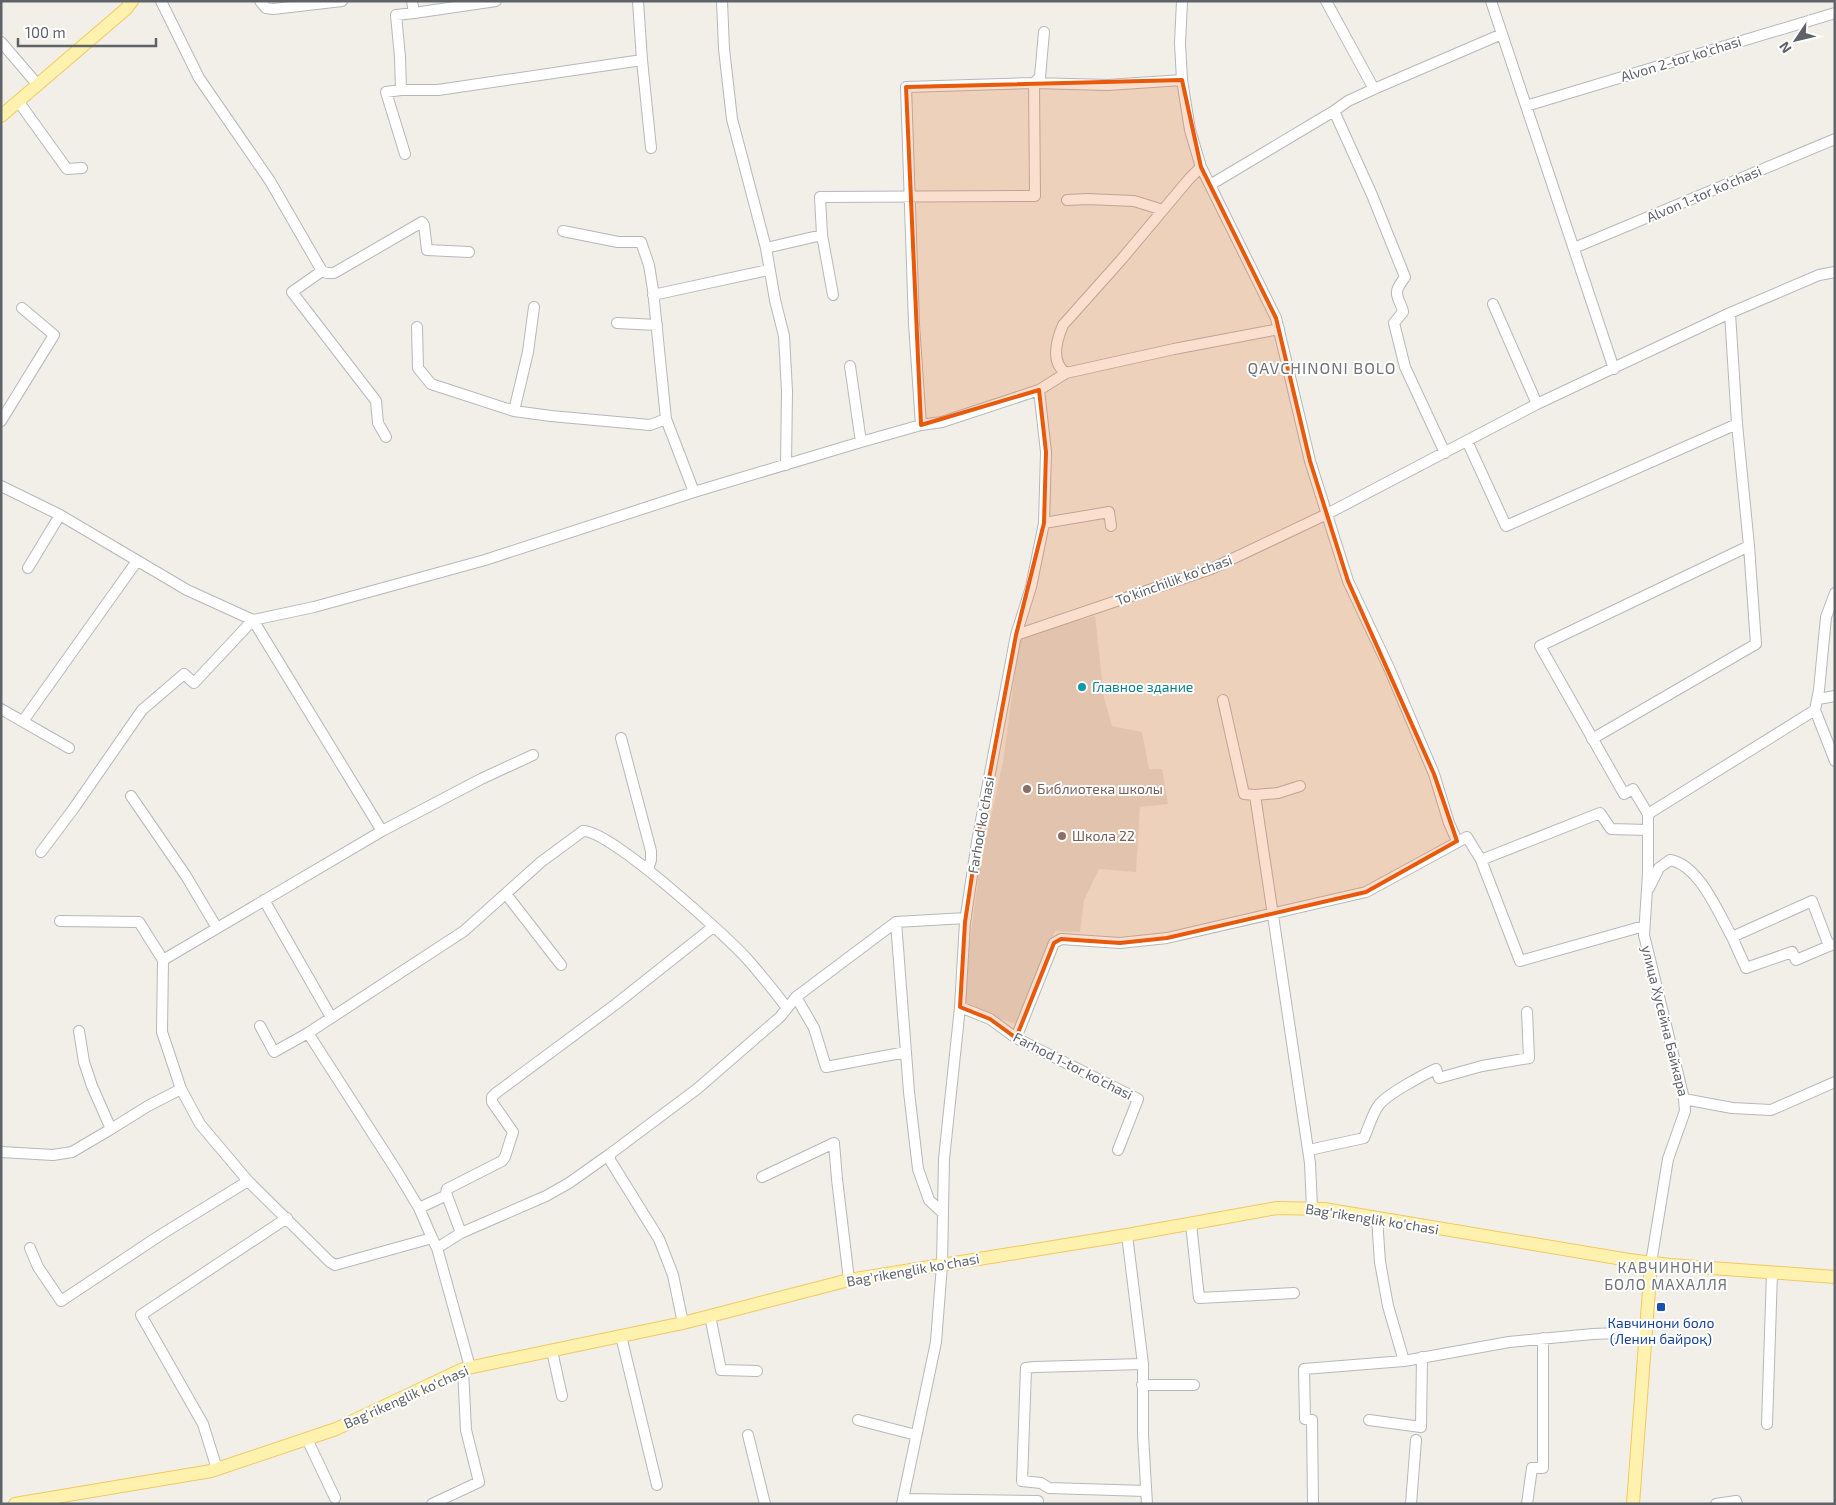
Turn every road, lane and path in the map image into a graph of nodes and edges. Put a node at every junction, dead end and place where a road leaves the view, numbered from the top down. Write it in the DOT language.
graph roads {
  1 [pos="132,1"];
  2 [pos="161,1"];
  3 [pos="260,1"];
  4 [pos="342,1"];
  5 [pos="412,1"];
  6 [pos="496,1"];
  7 [pos="638,1"];
  8 [pos="722,1"];
  9 [pos="1182,1"];
  10 [pos="1326,1"];
  11 [pos="1491,1"];
  12 [pos="414,13"];
  13 [pos="1835,13"];
  14 [pos="1044,32"];
  15 [pos="1502,34"];
  16 [pos="1,42"];
  17 [pos="642,60"];
  18 [pos="1182,80"];
  19 [pos="1034,83"];
  20 [pos="37,84"];
  21 [pos="1374,89"];
  22 [pos="401,90"];
  23 [pos="18,101"];
  24 [pos="1526,106"];
  25 [pos="1334,111"];
  26 [pos="1,116"];
  27 [pos="1835,139"];
  28 [pos="651,148"];
  29 [pos="405,154"];
  30 [pos="1201,167"];
  31 [pos="82,168"];
  32 [pos="1210,185"];
  33 [pos="910,196"];
  34 [pos="1067,200"];
  35 [pos="1163,210"];
  36 [pos="563,231"];
  37 [pos="822,235"];
  38 [pos="766,248"];
  39 [pos="1574,248"];
  40 [pos="469,252"];
  41 [pos="768,270"];
  42 [pos="322,271"];
  43 [pos="1835,272"];
  44 [pos="654,295"];
  45 [pos="833,295"];
  46 [pos="1493,304"];
  47 [pos="534,307"];
  48 [pos="22,308"];
  49 [pos="1730,313"];
  50 [pos="617,322"];
  51 [pos="657,326"];
  52 [pos="417,327"];
  53 [pos="1279,329"];
  54 [pos="850,366"];
  55 [pos="1614,369"];
  56 [pos="1066,373"];
  57 [pos="1039,390"];
  58 [pos="1537,404"];
  59 [pos="514,411"];
  60 [pos="666,419"];
  61 [pos="1,421"];
  62 [pos="1737,424"];
  63 [pos="921,425"];
  64 [pos="386,438"];
  65 [pos="1467,441"];
  66 [pos="861,442"];
  67 [pos="1445,453"];
  68 [pos="786,465"];
  69 [pos="1,486"];
  70 [pos="694,492"];
  71 [pos="1327,514"];
  72 [pos="60,516"];
  73 [pos="1044,523"];
  74 [pos="1111,526"];
  75 [pos="1749,546"];
  76 [pos="137,561"];
  77 [pos="28,568"];
  78 [pos="1835,594"];
  79 [pos="253,620"];
  80 [pos="1016,635"];
  81 [pos="1835,696"];
  82 [pos="1818,699"];
  83 [pos="1223,700"];
  84 [pos="1,709"];
  85 [pos="1815,710"];
  86 [pos="23,721"];
  87 [pos="621,738"];
  88 [pos="1592,739"];
  89 [pos="69,748"];
  90 [pos="533,755"];
  91 [pos="1835,761"];
  92 [pos="1300,786"];
  93 [pos="1255,795"];
  94 [pos="131,796"];
  95 [pos="1648,814"];
  96 [pos="1648,830"];
  97 [pos="382,831"];
  98 [pos="1457,841"];
  99 [pos="41,852"];
  100 [pos="1481,860"];
  101 [pos="648,869"];
  102 [pos="506,894"];
  103 [pos="1646,894"];
  104 [pos="264,900"];
  105 [pos="1273,914"];
  106 [pos="966,918"];
  107 [pos="60,921"];
  108 [pos="896,922"];
  109 [pos="1644,926"];
  110 [pos="713,927"];
  111 [pos="217,928"];
  112 [pos="1732,937"];
  113 [pos="1832,945"];
  114 [pos="163,960"];
  115 [pos="561,966"];
  116 [pos="796,997"];
  117 [pos="960,1007"];
  118 [pos="788,1008"];
  119 [pos="1527,1012"];
  120 [pos="331,1017"];
  121 [pos="260,1026"];
  122 [pos="79,1031"];
  123 [pos="308,1033"];
  124 [pos="1016,1038"];
  125 [pos="906,1052"];
  126 [pos="1835,1082"];
  127 [pos="181,1089"];
  128 [pos="1684,1099"];
  129 [pos="111,1129"];
  130 [pos="1118,1150"];
  131 [pos="1308,1150"];
  132 [pos="1,1152"];
  133 [pos="610,1154"];
  134 [pos="762,1177"];
  135 [pos="248,1181"];
  136 [pos="447,1195"];
  137 [pos="419,1208"];
  138 [pos="1312,1208"];
  139 [pos="943,1213"];
  140 [pos="287,1218"];
  141 [pos="1377,1218"];
  142 [pos="1191,1224"];
  143 [pos="462,1232"];
  144 [pos="1126,1235"];
  145 [pos="432,1238"];
  146 [pos="30,1248"];
  147 [pos="437,1248"];
  148 [pos="1652,1263"];
  149 [pos="942,1265"];
  150 [pos="1772,1272"];
  151 [pos="1835,1277"];
  152 [pos="849,1280"];
  153 [pos="1294,1293"];
  154 [pos="710,1316"];
  155 [pos="683,1323"];
  156 [pos="1645,1332"];
  157 [pos="621,1336"];
  158 [pos="1543,1338"];
  159 [pos="552,1351"];
  160 [pos="1422,1357"];
  161 [pos="1404,1361"];
  162 [pos="1143,1364"];
  163 [pos="466,1368"];
  164 [pos="757,1371"];
  165 [pos="1142,1385"];
  166 [pos="1194,1385"];
  167 [pos="562,1396"];
  168 [pos="858,1420"];
  169 [pos="1369,1420"];
  170 [pos="1767,1424"];
  171 [pos="748,1434"];
  172 [pos="916,1435"];
  173 [pos="307,1438"];
  174 [pos="1416,1440"];
  175 [pos="217,1469"];
  176 [pos="657,1485"];
  177 [pos="1146,1490"];
  178 [pos="335,1498"];
  179 [pos="902,1501"];
  180 [pos="1038,1501"];
  181 [pos="15,1504"];
  182 [pos="432,1504"];
  183 [pos="766,1504"];
  184 [pos="1147,1504"];
  185 [pos="1313,1504"];
  186 [pos="1411,1504"];
  187 [pos="1527,1504"];
  188 [pos="1633,1504"];
  189 [pos="1716,1504"];
  190 [pos="1736,1504"];
  1 -- 20 [label="main road"];
  2 -- 42 [label="street"];
  3 -- 4 [label="street"];
  5 -- 12 [label="street"];
  6 -- 12 [label="street"];
  7 -- 17 [label="street"];
  8 -- 38 [label="street"];
  9 -- 18 [label="street"];
  10 -- 21 [label="street"];
  11 -- 15 [label="street"];
  12 -- 22 [label="street"];
  13 -- 24 [label="street, Alvon 2-tor ko‘chasi"];
  14 -- 19 [label="street"];
  15 -- 21 [label="street"];
  15 -- 24 [label="street"];
  16 -- 20 [label="street"];
  17 -- 22 [label="street"];
  17 -- 28 [label="street"];
  18 -- 19 [label="street"];
  18 -- 30 [label="street"];
  19 -- 33 [label="street"];
  19 -- 33 [label="street"];
  20 -- 23 [label="main road"];
  21 -- 25 [label="street"];
  22 -- 29 [label="street"];
  23 -- 26 [label="main road"];
  23 -- 31 [label="street"];
  24 -- 39 [label="street"];
  25 -- 32 [label="street"];
  25 -- 67 [label="street"];
  27 -- 39 [label="street, Alvon 1-tor ko‘chasi"];
  30 -- 32 [label="street"];
  30 -- 35 [label="street"];
  32 -- 53 [label="street"];
  33 -- 37 [label="street"];
  33 -- 63 [label="street"];
  34 -- 35 [label="street"];
  35 -- 56 [label="street"];
  36 -- 44 [label="street"];
  37 -- 38 [label="street"];
  37 -- 45 [label="street"];
  38 -- 41 [label="street"];
  39 -- 55 [label="street"];
  40 -- 42 [label="street"];
  41 -- 44 [label="street"];
  41 -- 68 [label="street"];
  42 -- 64 [label="street"];
  43 -- 49 [label="street, To'kinchilik ko'chasi"];
  44 -- 51 [label="street"];
  46 -- 58 [label="street"];
  47 -- 59 [label="street"];
  48 -- 61 [label="street"];
  49 -- 55 [label="street, To'kinchilik ko'chasi"];
  49 -- 62 [label="street"];
  50 -- 51 [label="street"];
  51 -- 60 [label="street"];
  52 -- 59 [label="street"];
  53 -- 56 [label="street"];
  53 -- 71 [label="street"];
  54 -- 66 [label="street"];
  55 -- 58 [label="street, To'kinchilik ko'chasi"];
  56 -- 57 [label="street"];
  57 -- 63 [label="street"];
  57 -- 73 [label="street, Farhod ko'chasi"];
  58 -- 65 [label="street, To'kinchilik ko'chasi"];
  59 -- 60 [label="street"];
  60 -- 70 [label="street"];
  62 -- 65 [label="street"];
  62 -- 75 [label="street"];
  63 -- 66 [label="street"];
  65 -- 67 [label="street, To'kinchilik ko'chasi"];
  66 -- 68 [label="street"];
  67 -- 71 [label="street, To'kinchilik ko'chasi"];
  68 -- 70 [label="street"];
  69 -- 72 [label="street"];
  70 -- 79 [label="street"];
  71 -- 80 [label="street, To'kinchilik ko'chasi"];
  71 -- 98 [label="street"];
  72 -- 76 [label="street"];
  72 -- 77 [label="street"];
  73 -- 74 [label="street"];
  73 -- 80 [label="street, Farhod ko'chasi"];
  75 -- 88 [label="street"];
  75 -- 88 [label="street"];
  76 -- 79 [label="street"];
  76 -- 86 [label="street"];
  78 -- 82 [label="street"];
  79 -- 97 [label="street"];
  79 -- 99 [label="street"];
  80 -- 106 [label="street, Farhod ko'chasi"];
  81 -- 82 [label="street"];
  82 -- 85 [label="street"];
  83 -- 93 [label="street"];
  84 -- 86 [label="street"];
  85 -- 91 [label="street"];
  85 -- 95 [label="street"];
  86 -- 89 [label="street"];
  87 -- 101 [label="street"];
  88 -- 95 [label="street"];
  90 -- 97 [label="street"];
  92 -- 93 [label="street"];
  93 -- 105 [label="street"];
  94 -- 111 [label="street"];
  95 -- 96 [label="street, улица Хусейна Байкара"];
  96 -- 100 [label="street"];
  96 -- 103 [label="street, улица Хусейна Байкара"];
  97 -- 104 [label="street"];
  98 -- 100 [label="street"];
  98 -- 105 [label="street"];
  100 -- 109 [label="street"];
  101 -- 102 [label="street"];
  101 -- 110 [label="street"];
  102 -- 115 [label="street"];
  102 -- 120 [label="street"];
  103 -- 109 [label="street, улица Хусейна Байкара"];
  103 -- 112 [label="street, улица Хусейна Байкара"];
  104 -- 111 [label="street"];
  104 -- 120 [label="street"];
  105 -- 124 [label="street"];
  105 -- 131 [label="street"];
  106 -- 108 [label="street"];
  106 -- 117 [label="street, Farhod ko'chasi"];
  107 -- 114 [label="street"];
  108 -- 116 [label="street"];
  108 -- 125 [label="street"];
  109 -- 128 [label="street, улица Хусейна Байкара"];
  110 -- 118 [label="street"];
  110 -- 136 [label="street"];
  111 -- 114 [label="street"];
  112 -- 113 [label="street"];
  112 -- 113 [label="street"];
  114 -- 127 [label="street"];
  116 -- 118 [label="street"];
  116 -- 125 [label="street"];
  117 -- 124 [label="street, Farhod 1-tor ko'chasi"];
  117 -- 139 [label="street, Farhod ko'chasi"];
  118 -- 133 [label="street"];
  119 -- 131 [label="street"];
  120 -- 123 [label="street"];
  121 -- 123 [label="street"];
  122 -- 129 [label="street"];
  123 -- 137 [label="street"];
  124 -- 130 [label="street, Farhod 1-tor ko'chasi"];
  125 -- 139 [label="street"];
  126 -- 128 [label="street"];
  127 -- 129 [label="street"];
  127 -- 135 [label="street"];
  128 -- 148 [label="street, улица Хусейна Байкара"];
  129 -- 132 [label="street"];
  131 -- 138 [label="street"];
  133 -- 143 [label="street"];
  133 -- 155 [label="street"];
  134 -- 152 [label="street"];
  135 -- 140 [label="street"];
  135 -- 146 [label="street"];
  136 -- 137 [label="street"];
  136 -- 143 [label="street"];
  137 -- 145 [label="street"];
  138 -- 141 [label="main road, Bag'rikenglik ko'chasi"];
  138 -- 142 [label="main road, Bag'rikenglik ko'chasi"];
  139 -- 149 [label="street, Farhod ko'chasi"];
  140 -- 145 [label="street"];
  140 -- 175 [label="street"];
  141 -- 148 [label="main road, Bag'rikenglik ko'chasi"];
  141 -- 161 [label="street"];
  142 -- 144 [label="main road, Bag'rikenglik ko'chasi"];
  142 -- 153 [label="street"];
  143 -- 147 [label="street"];
  144 -- 149 [label="main road, Bag'rikenglik ko'chasi"];
  144 -- 162 [label="street"];
  145 -- 147 [label="street"];
  147 -- 163 [label="street"];
  148 -- 150 [label="main road, Bag'rikenglik ko'chasi"];
  148 -- 156 [label="main road"];
  149 -- 152 [label="main road, Bag'rikenglik ko'chasi"];
  149 -- 172 [label="street, Farhod ko'chasi"];
  150 -- 151 [label="main road, Bag'rikenglik ko'chasi"];
  150 -- 170 [label="street"];
  152 -- 154 [label="main road, Bag'rikenglik ko'chasi"];
  154 -- 155 [label="main road, Bag'rikenglik ko'chasi"];
  154 -- 164 [label="street"];
  155 -- 157 [label="main road, Bag'rikenglik ko'chasi"];
  156 -- 158 [label="street"];
  156 -- 188 [label="main road"];
  157 -- 159 [label="main road, Bag'rikenglik ko'chasi"];
  157 -- 176 [label="street"];
  158 -- 160 [label="street"];
  158 -- 187 [label="street"];
  159 -- 163 [label="main road, Bag'rikenglik ko'chasi"];
  159 -- 167 [label="street"];
  160 -- 161 [label="street"];
  160 -- 169 [label="street"];
  161 -- 185 [label="street"];
  162 -- 165 [label="street"];
  162 -- 177 [label="street"];
  163 -- 173 [label="main road, Bag'rikenglik ko'chasi"];
  163 -- 182 [label="street"];
  165 -- 166 [label="street"];
  165 -- 177 [label="street"];
  168 -- 172 [label="street"];
  171 -- 183 [label="street"];
  172 -- 179 [label="street, Farhod ko'chasi"];
  173 -- 175 [label="main road, Bag'rikenglik ko'chasi"];
  173 -- 178 [label="street"];
  174 -- 186 [label="street"];
  175 -- 181 [label="main road, Bag'rikenglik ko'chasi"];
  177 -- 184 [label="street"];
  179 -- 180 [label="street"];
  189 -- 190 [label="street"];
}
